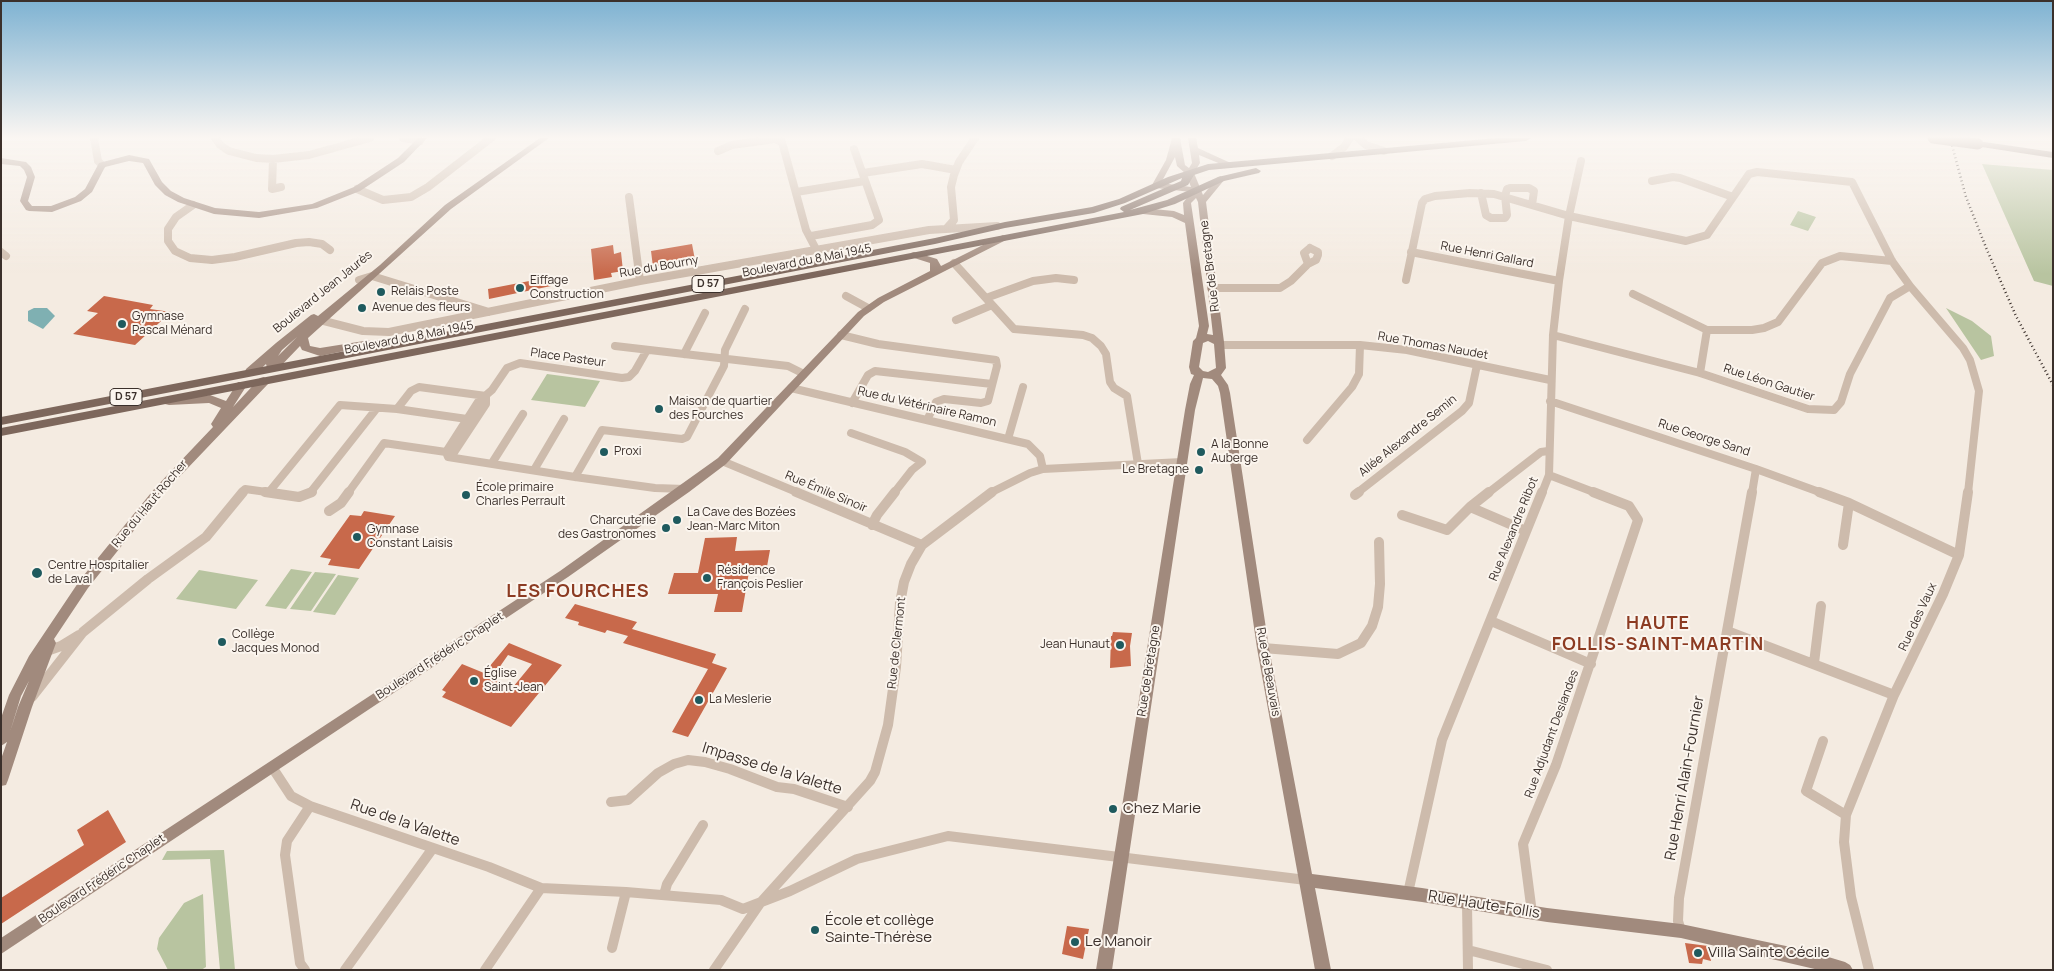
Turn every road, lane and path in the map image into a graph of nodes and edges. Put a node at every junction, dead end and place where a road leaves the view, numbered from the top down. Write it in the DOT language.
graph roads {
  1 [pos="28,183"];
  2 [pos="92,183"];
  3 [pos="158,183"];
  4 [pos="272,183"];
  5 [pos="366,183"];
  6 [pos="433,183"];
  7 [pos="479,183"];
  8 [pos="794,183"];
  9 [pos="835,183"];
  10 [pos="866,183"];
  11 [pos="952,183"];
  12 [pos="1161,183"];
  13 [pos="1184,183"];
  14 [pos="1194,183"];
  15 [pos="1204,183"];
  16 [pos="1212,183"];
  17 [pos="1217,183"];
  18 [pos="1576,183"];
  19 [pos="1695,183"];
  20 [pos="1741,183"];
  21 [pos="1853,183"];
  22 [pos="1156,185"];
  23 [pos="281,187"];
  24 [pos="1176,187"];
  25 [pos="357,189"];
  26 [pos="1197,190"];
  27 [pos="796,192"];
  28 [pos="1481,193"];
  29 [pos="1506,196"];
  30 [pos="629,197"];
  31 [pos="1733,197"];
  32 [pos="1202,202"];
  33 [pos="193,205"];
  34 [pos="1532,205"];
  35 [pos="1143,211"];
  36 [pos="954,213"];
  37 [pos="1569,216"];
  38 [pos="1097,219"];
  39 [pos="1189,221"];
  40 [pos="1005,225"];
  41 [pos="969,227"];
  42 [pos="947,228"];
  43 [pos="811,236"];
  44 [pos="415,237"];
  45 [pos="1003,238"];
  46 [pos="330,250"];
  47 [pos="817,251"];
  48 [pos="1411,252"];
  49 [pos="914,254"];
  50 [pos="1892,262"];
  51 [pos="954,263"];
  52 [pos="1308,264"];
  53 [pos="935,272"];
  54 [pos="372,276"];
  55 [pos="359,280"];
  56 [pos="1074,280"];
  57 [pos="1406,280"];
  58 [pos="640,281"];
  59 [pos="1559,281"];
  60 [pos="1910,286"];
  61 [pos="1212,288"];
  62 [pos="1632,294"];
  63 [pos="846,296"];
  64 [pos="986,298"];
  65 [pos="992,305"];
  66 [pos="868,308"];
  67 [pos="745,309"];
  68 [pos="489,312"];
  69 [pos="705,313"];
  70 [pos="320,320"];
  71 [pos="956,320"];
  72 [pos="1707,330"];
  73 [pos="841,335"];
  74 [pos="1553,335"];
  75 [pos="304,337"];
  76 [pos="1201,338"];
  77 [pos="410,340"];
  78 [pos="1219,343"];
  79 [pos="280,345"];
  80 [pos="1360,345"];
  81 [pos="615,346"];
  82 [pos="648,350"];
  83 [pos="684,354"];
  84 [pos="724,358"];
  85 [pos="1477,365"];
  86 [pos="1700,373"];
  87 [pos="268,374"];
  88 [pos="804,374"];
  89 [pos="1200,374"];
  90 [pos="1215,375"];
  91 [pos="245,377"];
  92 [pos="1550,380"];
  93 [pos="992,384"];
  94 [pos="1023,387"];
  95 [pos="791,388"];
  96 [pos="486,396"];
  97 [pos="1550,401"];
  98 [pos="149,403"];
  99 [pos="852,403"];
  100 [pos="130,406"];
  101 [pos="228,406"];
  102 [pos="377,408"];
  103 [pos="397,409"];
  104 [pos="523,414"];
  105 [pos="467,419"];
  106 [pos="564,419"];
  107 [pos="927,420"];
  108 [pos="1,421"];
  109 [pos="1,432"];
  110 [pos="851,433"];
  111 [pos="1008,439"];
  112 [pos="1307,440"];
  113 [pos="196,451"];
  114 [pos="1548,451"];
  115 [pos="449,454"];
  116 [pos="722,461"];
  117 [pos="492,462"];
  118 [pos="1182,462"];
  119 [pos="1138,464"];
  120 [pos="1043,469"];
  121 [pos="1756,469"];
  122 [pos="534,470"];
  123 [pos="1549,475"];
  124 [pos="575,477"];
  125 [pos="655,488"];
  126 [pos="685,489"];
  127 [pos="269,492"];
  128 [pos="1355,495"];
  129 [pos="665,502"];
  130 [pos="1849,504"];
  131 [pos="1470,508"];
  132 [pos="329,511"];
  133 [pos="1402,515"];
  134 [pos="872,525"];
  135 [pos="1526,530"];
  136 [pos="1379,542"];
  137 [pos="922,545"];
  138 [pos="1843,545"];
  139 [pos="1959,555"];
  140 [pos="1821,606"];
  141 [pos="1490,620"];
  142 [pos="53,632"];
  143 [pos="83,632"];
  144 [pos="1727,632"];
  145 [pos="1264,648"];
  146 [pos="48,650"];
  147 [pos="61,661"];
  148 [pos="38,662"];
  149 [pos="1814,663"];
  150 [pos="1591,664"];
  151 [pos="1894,695"];
  152 [pos="24,707"];
  153 [pos="1,740"];
  154 [pos="1824,742"];
  155 [pos="272,767"];
  156 [pos="1,780"];
  157 [pos="611,802"];
  158 [pos="310,806"];
  159 [pos="848,807"];
  160 [pos="1846,815"];
  161 [pos="703,825"];
  162 [pos="433,848"];
  163 [pos="1120,857"];
  164 [pos="1306,880"];
  165 [pos="542,888"];
  166 [pos="626,892"];
  167 [pos="1408,893"];
  168 [pos="664,895"];
  169 [pos="761,902"];
  170 [pos="1467,903"];
  171 [pos="1532,913"];
  172 [pos="1681,931"];
  173 [pos="1,947"];
  174 [pos="612,948"];
  175 [pos="1468,950"];
  176 [pos="305,970"];
  177 [pos="345,970"];
  178 [pos="485,970"];
  179 [pos="714,970"];
  180 [pos="1104,970"];
  181 [pos="1322,970"];
  182 [pos="1468,970"];
  183 [pos="1547,970"];
  184 [pos="1845,970"];
  185 [pos="1869,970"];
  1 -- 2 [label="street"];
  3 -- 33 [label="street"];
  4 -- 23 [label="street"];
  5 -- 25 [label="street"];
  6 -- 25 [label="street"];
  7 -- 44 [label="street, Boulevard Jean Jaurès"];
  8 -- 27 [label="street"];
  9 -- 27 [label="street"];
  10 -- 43 [label="street"];
  11 -- 36 [label="street"];
  12 -- 22 [label="main road, Boulevard du 8 Mai 1945 / D 57"];
  13 -- 24 [label="main road"];
  14 -- 26 [label="street, Rue de Bretagne"];
  15 -- 26 [label="main road"];
  16 -- 26 [label="main road, Boulevard du 8 Mai 1945"];
  17 -- 32 [label="street"];
  18 -- 37 [label="street, Rue Alexandre Ribot"];
  19 -- 31 [label="street"];
  20 -- 31 [label="street"];
  21 -- 50 [label="street"];
  22 -- 24 [label="street"];
  22 -- 40 [label="main road, Boulevard du 8 Mai 1945 / D 57"];
  24 -- 26 [label="street"];
  24 -- 38 [label="main road"];
  25 -- 33 [label="street"];
  26 -- 32 [label="street, Rue de Bretagne"];
  26 -- 35 [label="main road, Boulevard du 8 Mai 1945 / D 57"];
  26 -- 39 [label="street, Rue de Bretagne"];
  27 -- 43 [label="street"];
  28 -- 29 [label="street"];
  28 -- 29 [label="street"];
  28 -- 48 [label="street"];
  29 -- 34 [label="street"];
  29 -- 34 [label="street"];
  30 -- 58 [label="street"];
  31 -- 37 [label="street"];
  32 -- 61 [label="street, Rue de Bretagne"];
  33 -- 46 [label="street"];
  34 -- 37 [label="street"];
  35 -- 38 [label="main road, Boulevard du 8 Mai 1945 / D 57"];
  35 -- 39 [label="street"];
  36 -- 41 [label="street"];
  36 -- 42 [label="street"];
  37 -- 59 [label="street, Rue Alexandre Ribot"];
  38 -- 45 [label="main road, Boulevard du 8 Mai 1945 / D 57"];
  39 -- 76 [label="street, Rue de Bretagne"];
  40 -- 41 [label="street, Rue du Bourny"];
  40 -- 77 [label="main road, Boulevard du 8 Mai 1945 / D 57"];
  41 -- 42 [label="street, Rue du Bourny"];
  42 -- 47 [label="street, Rue du Bourny"];
  43 -- 47 [label="street"];
  44 -- 54 [label="street, Boulevard Jean Jaurès"];
  44 -- 55 [label="street, Boulevard Jean Jaurès"];
  45 -- 49 [label="main road, Boulevard du 8 Mai 1945 / D 57"];
  45 -- 51 [label="street, Boulevard Frédéric Chaplet"];
  47 -- 58 [label="street, Rue du Bourny"];
  48 -- 57 [label="street"];
  48 -- 59 [label="street, Rue Henri Gallard"];
  49 -- 53 [label="street"];
  49 -- 87 [label="main road, Boulevard du 8 Mai 1945 / D 57"];
  50 -- 60 [label="street, Rue des Vaux"];
  50 -- 72 [label="street"];
  51 -- 53 [label="street, Boulevard Frédéric Chaplet"];
  51 -- 64 [label="street"];
  52 -- 61 [label="street"];
  53 -- 66 [label="street, Boulevard Frédéric Chaplet"];
  54 -- 55 [label="street"];
  54 -- 68 [label="street"];
  54 -- 70 [label="street, Boulevard Jean Jaurès"];
  55 -- 79 [label="street, Boulevard Jean Jaurès"];
  56 -- 64 [label="street"];
  58 -- 68 [label="street, Rue du Bourny"];
  59 -- 74 [label="street, Rue Alexandre Ribot"];
  60 -- 86 [label="street, Rue Léon Gautier"];
  60 -- 139 [label="street, Rue des Vaux"];
  61 -- 78 [label="street, Rue de Bretagne"];
  62 -- 72 [label="street"];
  63 -- 66 [label="street"];
  64 -- 65 [label="street"];
  65 -- 71 [label="street"];
  65 -- 119 [label="street"];
  66 -- 73 [label="street, Boulevard Frédéric Chaplet"];
  67 -- 84 [label="street"];
  68 -- 70 [label="street, Rue du Bourny"];
  69 -- 83 [label="street"];
  70 -- 75 [label="street, Boulevard Jean Jaurès"];
  72 -- 86 [label="street"];
  73 -- 88 [label="street, Boulevard Frédéric Chaplet"];
  73 -- 93 [label="street"];
  74 -- 86 [label="street, Rue Léon Gautier"];
  74 -- 92 [label="street, Rue Alexandre Ribot"];
  75 -- 77 [label="street"];
  75 -- 87 [label="street, Boulevard Jean Jaurès"];
  76 -- 78 [label="street"];
  76 -- 89 [label="street, Rue de Bretagne"];
  77 -- 87 [label="main road, Boulevard du 8 Mai 1945"];
  78 -- 80 [label="street, Rue Thomas Naudet"];
  78 -- 90 [label="street, Rue de Bretagne"];
  79 -- 87 [label="street"];
  79 -- 91 [label="street, Boulevard Jean Jaurès"];
  80 -- 85 [label="street, Rue Thomas Naudet"];
  80 -- 112 [label="street"];
  81 -- 82 [label="street"];
  82 -- 83 [label="street"];
  82 -- 96 [label="street, Place Pasteur"];
  83 -- 84 [label="street"];
  84 -- 88 [label="street"];
  84 -- 124 [label="street"];
  85 -- 92 [label="street, Rue Thomas Naudet"];
  85 -- 128 [label="street, Allée Alexandre Semin"];
  87 -- 91 [label="main road, Boulevard du 8 Mai 1945 / D 57"];
  87 -- 113 [label="street, Rue du Haut Rocher"];
  88 -- 95 [label="street, Boulevard Frédéric Chaplet"];
  89 -- 90 [label="street"];
  89 -- 118 [label="street, Rue de Bretagne"];
  90 -- 145 [label="street, Rue de Beauvais"];
  91 -- 98 [label="main road, Boulevard du 8 Mai 1945 / D 57"];
  91 -- 100 [label="main road"];
  91 -- 101 [label="street, Rue du Haut Rocher"];
  91 -- 108 [label="main road, Boulevard du 8 Mai 1945 / D 57"];
  92 -- 97 [label="street, Rue Alexandre Ribot"];
  93 -- 99 [label="street"];
  93 -- 107 [label="street"];
  94 -- 111 [label="street"];
  95 -- 99 [label="street, Rue du Vétérinaire Ramon"];
  95 -- 116 [label="street, Boulevard Frédéric Chaplet"];
  96 -- 103 [label="street"];
  96 -- 105 [label="street, Place Pasteur"];
  96 -- 115 [label="street, Place Pasteur"];
  97 -- 114 [label="street, Rue Alexandre Ribot"];
  97 -- 121 [label="street, Rue George Sand"];
  98 -- 100 [label="main road, Boulevard du 8 Mai 1945 / D 57"];
  98 -- 101 [label="street"];
  99 -- 107 [label="street, Rue du Vétérinaire Ramon"];
  100 -- 109 [label="main road, Boulevard du 8 Mai 1945 / D 57"];
  101 -- 113 [label="street, Rue du Haut Rocher"];
  102 -- 103 [label="street"];
  102 -- 127 [label="street"];
  102 -- 127 [label="street"];
  103 -- 105 [label="street"];
  104 -- 117 [label="street"];
  105 -- 115 [label="street, Place Pasteur"];
  106 -- 122 [label="street"];
  107 -- 111 [label="street, Rue du Vétérinaire Ramon"];
  110 -- 134 [label="street"];
  111 -- 120 [label="street, Rue du Vétérinaire Ramon"];
  113 -- 142 [label="street, Rue du Haut Rocher"];
  114 -- 123 [label="street, Rue Alexandre Ribot"];
  114 -- 131 [label="street"];
  115 -- 117 [label="street"];
  115 -- 132 [label="street"];
  116 -- 126 [label="street, Boulevard Frédéric Chaplet"];
  116 -- 134 [label="street, Rue Émile Sinoir"];
  117 -- 122 [label="street"];
  118 -- 119 [label="street, Rue de Clermont"];
  118 -- 163 [label="street, Rue de Bretagne"];
  119 -- 120 [label="street, Rue de Clermont"];
  120 -- 137 [label="street, Rue de Clermont"];
  121 -- 130 [label="street, Rue George Sand"];
  121 -- 144 [label="street, Rue Henri Alain-Fournier"];
  122 -- 124 [label="street"];
  123 -- 135 [label="street, Rue Alexandre Ribot"];
  123 -- 150 [label="street, Rue Adjudant Deslandes"];
  124 -- 125 [label="street"];
  125 -- 126 [label="street"];
  125 -- 129 [label="street"];
  126 -- 129 [label="street, Boulevard Frédéric Chaplet"];
  127 -- 143 [label="street"];
  129 -- 155 [label="street, Boulevard Frédéric Chaplet"];
  130 -- 138 [label="street"];
  130 -- 139 [label="street, Rue George Sand"];
  131 -- 133 [label="street"];
  131 -- 135 [label="street"];
  134 -- 137 [label="street, Rue Émile Sinoir"];
  135 -- 141 [label="street, Rue Alexandre Ribot"];
  136 -- 145 [label="street"];
  137 -- 159 [label="street, Rue de Clermont"];
  139 -- 151 [label="street, Rue des Vaux"];
  140 -- 149 [label="street"];
  141 -- 150 [label="street"];
  141 -- 167 [label="street, Rue Alexandre Ribot"];
  142 -- 146 [label="street, Rue du Haut Rocher"];
  142 -- 148 [label="street, Rue du Haut Rocher"];
  143 -- 146 [label="street"];
  143 -- 147 [label="street"];
  144 -- 149 [label="street"];
  144 -- 172 [label="street, Rue Henri Alain-Fournier"];
  145 -- 164 [label="street, Rue de Beauvais"];
  146 -- 148 [label="street, Rue du Haut Rocher"];
  147 -- 148 [label="street"];
  147 -- 152 [label="street"];
  148 -- 152 [label="street, Rue du Haut Rocher"];
  148 -- 153 [label="street, Rue du Haut Rocher"];
  149 -- 151 [label="street"];
  150 -- 171 [label="street, Rue Adjudant Deslandes"];
  151 -- 160 [label="street, Rue des Vaux"];
  152 -- 156 [label="street, Rue du Haut Rocher"];
  154 -- 160 [label="street"];
  155 -- 158 [label="street, Rue de la Valette"];
  155 -- 173 [label="street, Boulevard Frédéric Chaplet"];
  157 -- 159 [label="street, Impasse de la Valette"];
  158 -- 162 [label="street, Rue de la Valette"];
  158 -- 176 [label="street"];
  159 -- 169 [label="street, Rue de Clermont"];
  160 -- 185 [label="street, Rue des Vaux"];
  161 -- 168 [label="street"];
  162 -- 165 [label="street, Rue de la Valette"];
  162 -- 177 [label="street"];
  163 -- 164 [label="street, Rue Haute-Follis"];
  163 -- 169 [label="street, Rue Haute-Follis"];
  163 -- 180 [label="street, Rue de Bretagne"];
  164 -- 167 [label="street, Rue Haute-Follis"];
  164 -- 181 [label="street, Rue de Beauvais"];
  165 -- 166 [label="street, Rue de la Valette"];
  165 -- 178 [label="street"];
  166 -- 168 [label="street, Rue de la Valette"];
  166 -- 174 [label="street"];
  167 -- 170 [label="street, Rue Haute-Follis"];
  168 -- 169 [label="street, Rue de la Valette"];
  169 -- 179 [label="street, Rue de Clermont"];
  170 -- 171 [label="street, Rue Haute-Follis"];
  170 -- 175 [label="street"];
  171 -- 172 [label="street, Rue Haute-Follis"];
  172 -- 184 [label="street, Rue Haute-Follis"];
  175 -- 182 [label="street"];
  175 -- 183 [label="street"];
}
